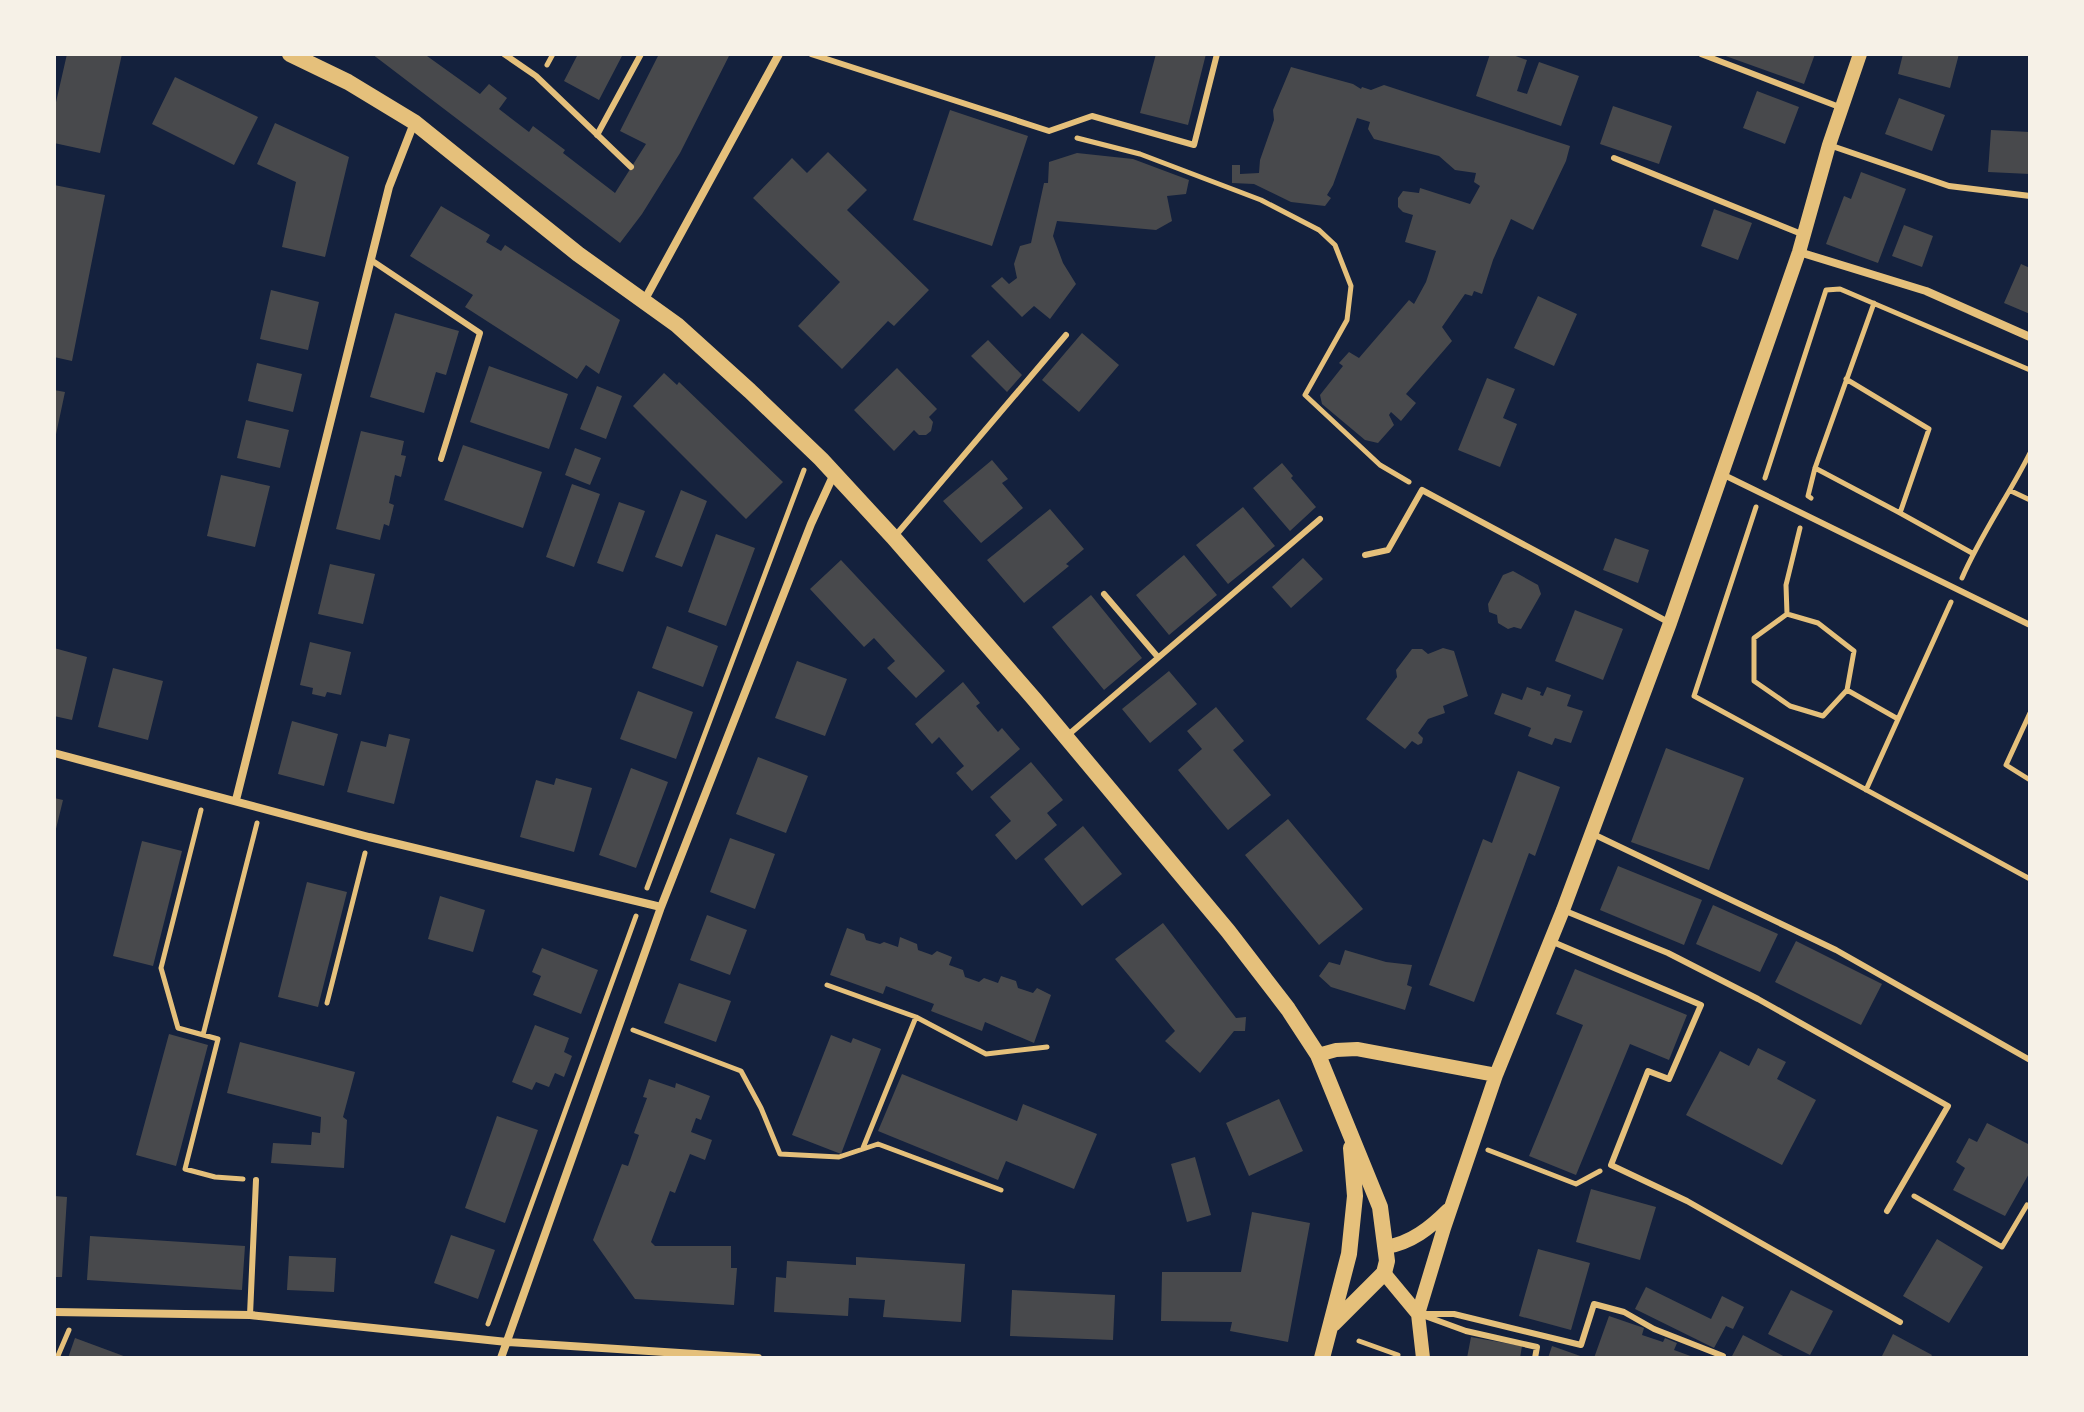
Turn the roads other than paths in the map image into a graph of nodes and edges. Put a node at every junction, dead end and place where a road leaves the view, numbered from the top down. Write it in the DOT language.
graph roads {
  1 [pos="290,54"];
  2 [pos="504,54"];
  3 [pos="641,54"];
  4 [pos="779,54"];
  5 [pos="811,54"];
  6 [pos="1217,54"];
  7 [pos="1701,54"];
  8 [pos="1860,54"];
  9 [pos="319,60"];
  10 [pos="1842,108"];
  11 [pos="414,122"];
  12 [pos="597,135"];
  13 [pos="1829,145"];
  14 [pos="1614,158"];
  15 [pos="631,167"];
  16 [pos="2030,196"];
  17 [pos="1804,235"];
  18 [pos="1799,252"];
  19 [pos="371,260"];
  20 [pos="644,301"];
  21 [pos="1066,335"];
  22 [pos="2030,337"];
  23 [pos="441,459"];
  24 [pos="835,473"];
  25 [pos="1720,474"];
  26 [pos="1320,519"];
  27 [pos="893,537"];
  28 [pos="1365,555"];
  29 [pos="1104,594"];
  30 [pos="1670,623"];
  31 [pos="2030,625"];
  32 [pos="1157,656"];
  33 [pos="1066,737"];
  34 [pos="54,753"];
  35 [pos="236,800"];
  36 [pos="1592,834"];
  37 [pos="661,907"];
  38 [pos="1563,910"];
  39 [pos="1550,941"];
  40 [pos="1318,1055"];
  41 [pos="2030,1060"];
  42 [pos="1496,1075"];
  43 [pos="1350,1133"];
  44 [pos="256,1180"];
  45 [pos="1451,1207"];
  46 [pos="1887,1211"];
  47 [pos="1386,1247"];
  48 [pos="1384,1273"];
  49 [pos="54,1312"];
  50 [pos="1418,1314"];
  51 [pos="250,1315"];
  52 [pos="1900,1322"];
  53 [pos="1333,1324"];
  54 [pos="507,1342"];
  55 [pos="1723,1356"];
  56 [pos="501,1358"];
  57 [pos="758,1358"];
  58 [pos="1322,1358"];
  59 [pos="1423,1358"];
  60 [pos="1535,1358"];
  1 -- 9 [label="main road"];
  2 -- 12 [label="lane"];
  3 -- 12 [label="lane"];
  4 -- 20 [label="street"];
  5 -- 6 [label="lane"];
  7 -- 10 [label="lane"];
  8 -- 10 [label="street"];
  9 -- 11 [label="main road"];
  10 -- 13 [label="street"];
  11 -- 19 [label="street"];
  11 -- 20 [label="main road"];
  12 -- 15 [label="lane"];
  13 -- 16 [label="lane"];
  13 -- 17 [label="street"];
  14 -- 17 [label="lane"];
  17 -- 18 [label="street"];
  18 -- 22 [label="street"];
  18 -- 25 [label="street"];
  19 -- 23 [label="lane"];
  19 -- 35 [label="street"];
  20 -- 24 [label="main road"];
  21 -- 27 [label="lane"];
  24 -- 27 [label="main road"];
  24 -- 37 [label="street"];
  25 -- 30 [label="street"];
  25 -- 31 [label="lane"];
  26 -- 32 [label="lane"];
  27 -- 33 [label="main road"];
  28 -- 30 [label="lane"];
  29 -- 32 [label="lane"];
  30 -- 36 [label="street"];
  32 -- 33 [label="lane"];
  33 -- 40 [label="main road"];
  34 -- 35 [label="street"];
  35 -- 37 [label="street"];
  36 -- 38 [label="street"];
  36 -- 41 [label="lane"];
  37 -- 54 [label="street"];
  38 -- 39 [label="street"];
  38 -- 46 [label="lane"];
  39 -- 42 [label="street"];
  39 -- 52 [label="lane"];
  40 -- 42 [label="street"];
  40 -- 43 [label="main road"];
  42 -- 45 [label="street"];
  43 -- 47 [label="main road"];
  43 -- 53 [label="main road"];
  44 -- 51 [label="lane"];
  45 -- 47 [label="street"];
  45 -- 50 [label="street"];
  47 -- 48 [label="main road"];
  48 -- 50 [label="street"];
  48 -- 53 [label="main road"];
  49 -- 51 [label="street"];
  50 -- 55 [label="lane"];
  50 -- 59 [label="street"];
  50 -- 60 [label="lane"];
  51 -- 54 [label="street"];
  53 -- 58 [label="main road"];
  54 -- 56 [label="street"];
  54 -- 57 [label="street"];
}
